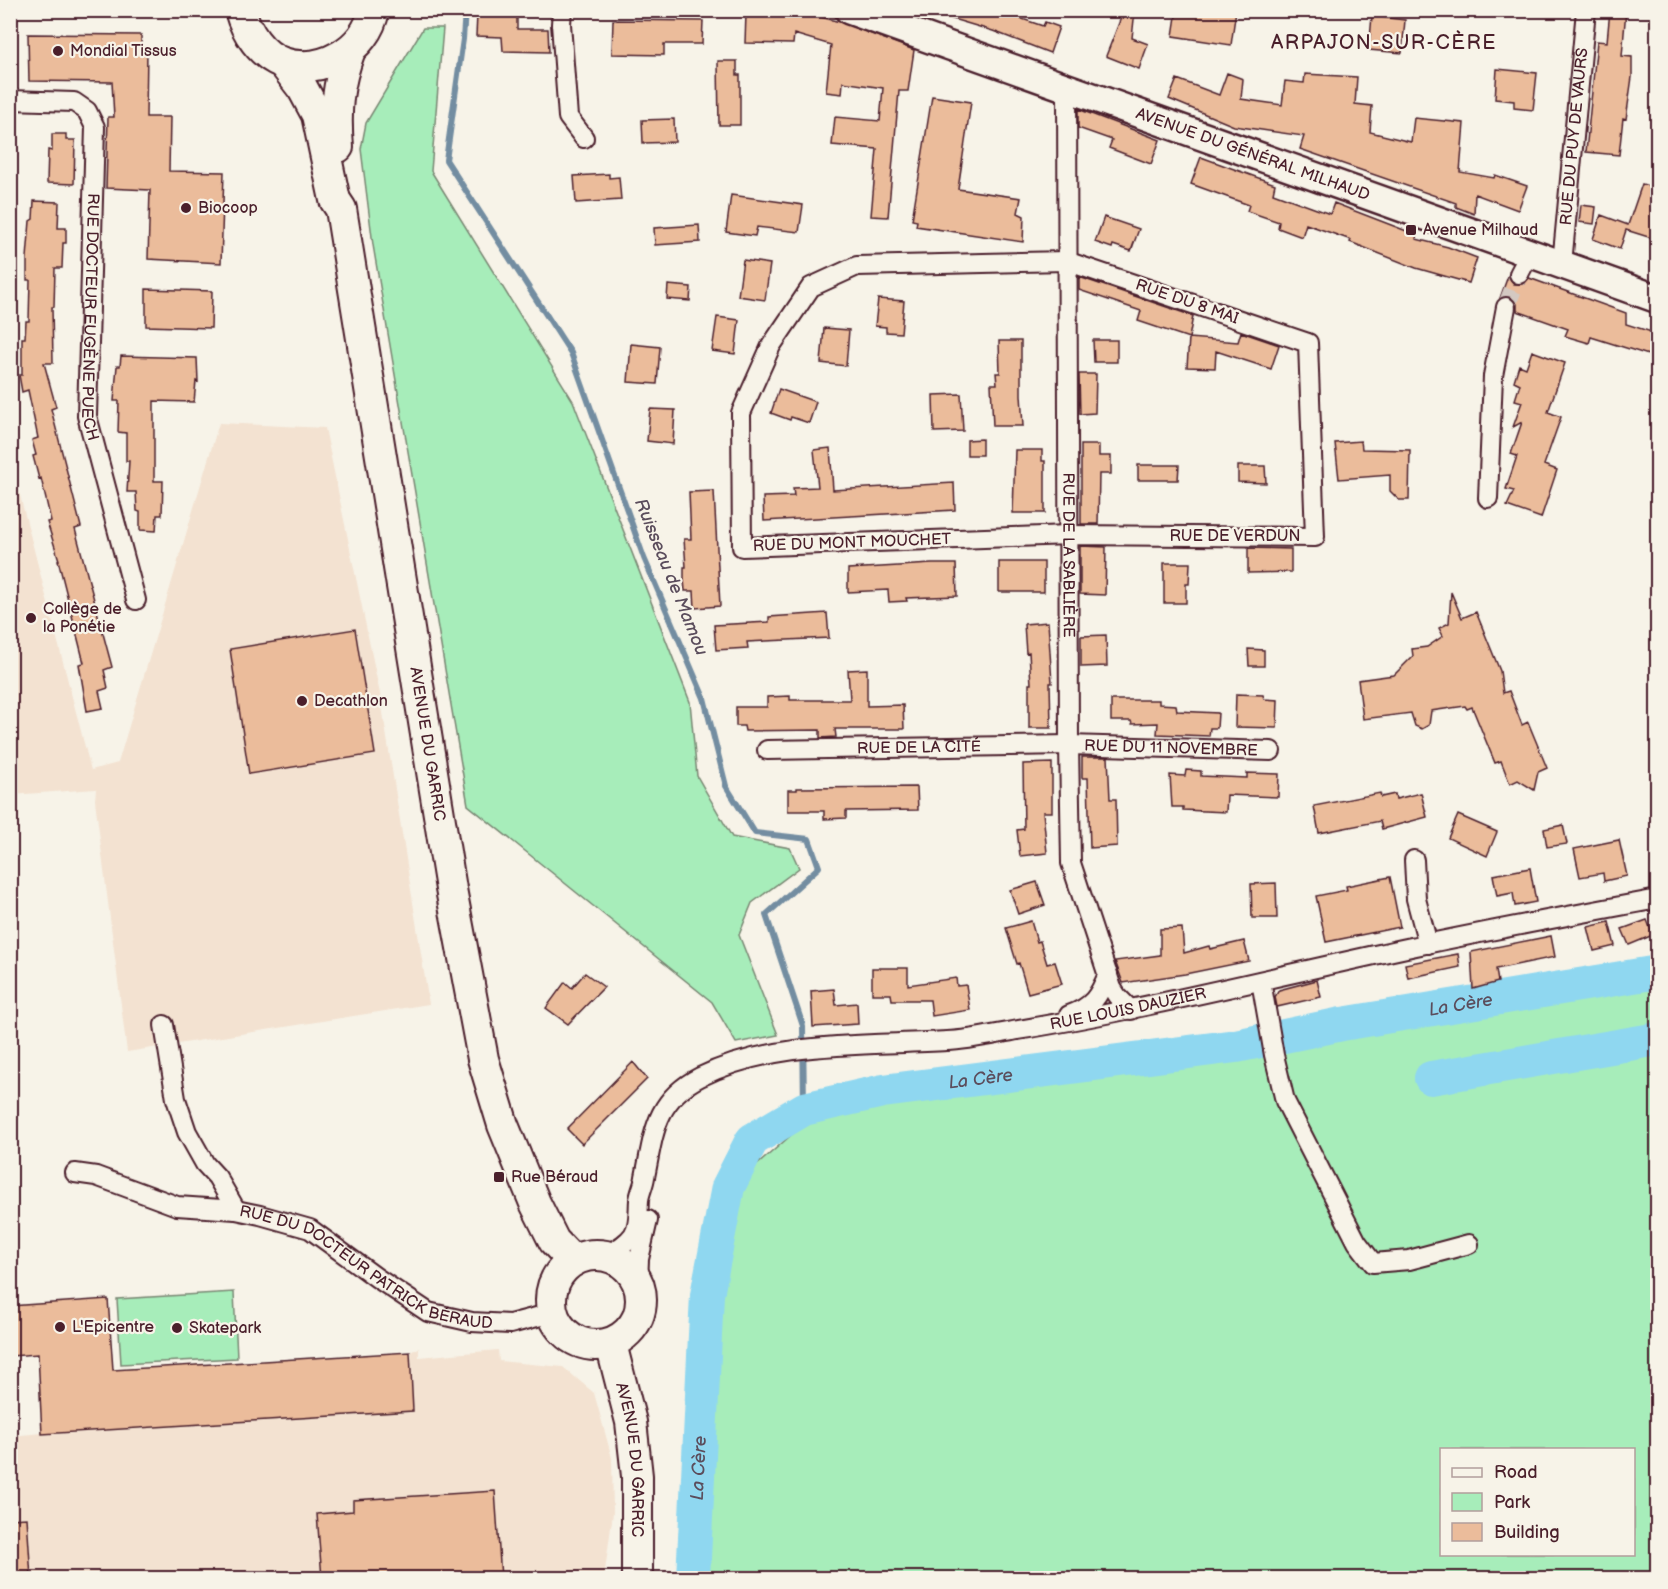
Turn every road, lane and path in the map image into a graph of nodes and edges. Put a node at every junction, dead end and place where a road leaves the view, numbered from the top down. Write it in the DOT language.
graph roads {
  1 [pos="240,10"];
  2 [pos="562,10"];
  3 [pos="849,10"];
  4 [pos="1586,10"];
  5 [pos="378,13"];
  6 [pos="350,50"];
  7 [pos="283,63"];
  8 [pos="1066,87"];
  9 [pos="10,100"];
  10 [pos="584,138"];
  11 [pos="341,209"];
  12 [pos="1066,261"];
  13 [pos="1562,264"];
  14 [pos="1658,299"];
  15 [pos="1506,307"];
  16 [pos="1308,343"];
  17 [pos="1488,498"];
  18 [pos="1069,536"];
  19 [pos="136,600"];
  20 [pos="1069,746"];
  21 [pos="767,750"];
  22 [pos="1270,751"];
  23 [pos="1414,860"];
  24 [pos="1658,899"];
  25 [pos="1428,944"];
  26 [pos="1108,974"];
  27 [pos="1261,981"];
  28 [pos="1131,1010"];
  29 [pos="164,1025"];
  30 [pos="1028,1028"];
  31 [pos="75,1173"];
  32 [pos="645,1177"];
  33 [pos="236,1210"];
  34 [pos="1469,1244"];
  35 [pos="604,1256"];
  36 [pos="573,1261"];
  37 [pos="638,1283"];
  38 [pos="552,1313"];
  39 [pos="610,1344"];
  40 [pos="637,1578"];
  1 -- 7 [label="main road"];
  2 -- 10 [label="street"];
  3 -- 8 [label="main road, AVENUE DU GÉNÉRAL MILHAUD"];
  4 -- 13 [label="street, RUE DU PUY DE VAURS"];
  5 -- 6 [label="main road"];
  6 -- 7 [label="main road"];
  6 -- 11 [label="main road, AVENUE DU GARRIC"];
  7 -- 11 [label="main road, AVENUE DU GARRIC"];
  8 -- 12 [label="street, RUE DE LA SABLIÈRE"];
  8 -- 13 [label="main road, AVENUE DU GÉNÉRAL MILHAUD"];
  9 -- 19 [label="street, RUE DOCTEUR EUGÈNE PUECH"];
  11 -- 36 [label="main road, AVENUE DU GARRIC"];
  12 -- 16 [label="street, RUE DU 8 MAI"];
  12 -- 18 [label="street, RUE DE LA SABLIÈRE"];
  12 -- 18 [label="street, RUE DU MONT MOUCHET"];
  13 -- 14 [label="main road, AVENUE DU GÉNÉRAL MILHAUD"];
  15 -- 17 [label="street"];
  16 -- 18 [label="street, RUE DE VERDUN"];
  18 -- 20 [label="street, RUE DE LA SABLIÈRE"];
  20 -- 21 [label="street, RUE DE LA CITÉ"];
  20 -- 22 [label="street, RUE DU 11 NOVEMBRE"];
  20 -- 26 [label="street, RUE DE LA SABLIÈRE"];
  23 -- 25 [label="street"];
  24 -- 25 [label="street, RUE LOUIS DAUZIER"];
  25 -- 27 [label="street, RUE LOUIS DAUZIER"];
  26 -- 28 [label="street, RUE DE LA SABLIÈRE"];
  26 -- 30 [label="street"];
  27 -- 28 [label="street, RUE LOUIS DAUZIER"];
  27 -- 34 [label="street"];
  28 -- 30 [label="street, RUE LOUIS DAUZIER"];
  29 -- 33 [label="street, RUE DU DOCTEUR PATRICK BÉRAUD"];
  30 -- 32 [label="street, RUE LOUIS DAUZIER"];
  31 -- 33 [label="street"];
  32 -- 35 [label="street"];
  32 -- 37 [label="street"];
  33 -- 38 [label="street, RUE DU DOCTEUR PATRICK BÉRAUD"];
  35 -- 36 [label="main road"];
  35 -- 37 [label="main road"];
  36 -- 38 [label="main road"];
  37 -- 39 [label="main road"];
  38 -- 39 [label="main road"];
  39 -- 40 [label="main road, AVENUE DU GARRIC"];
}
